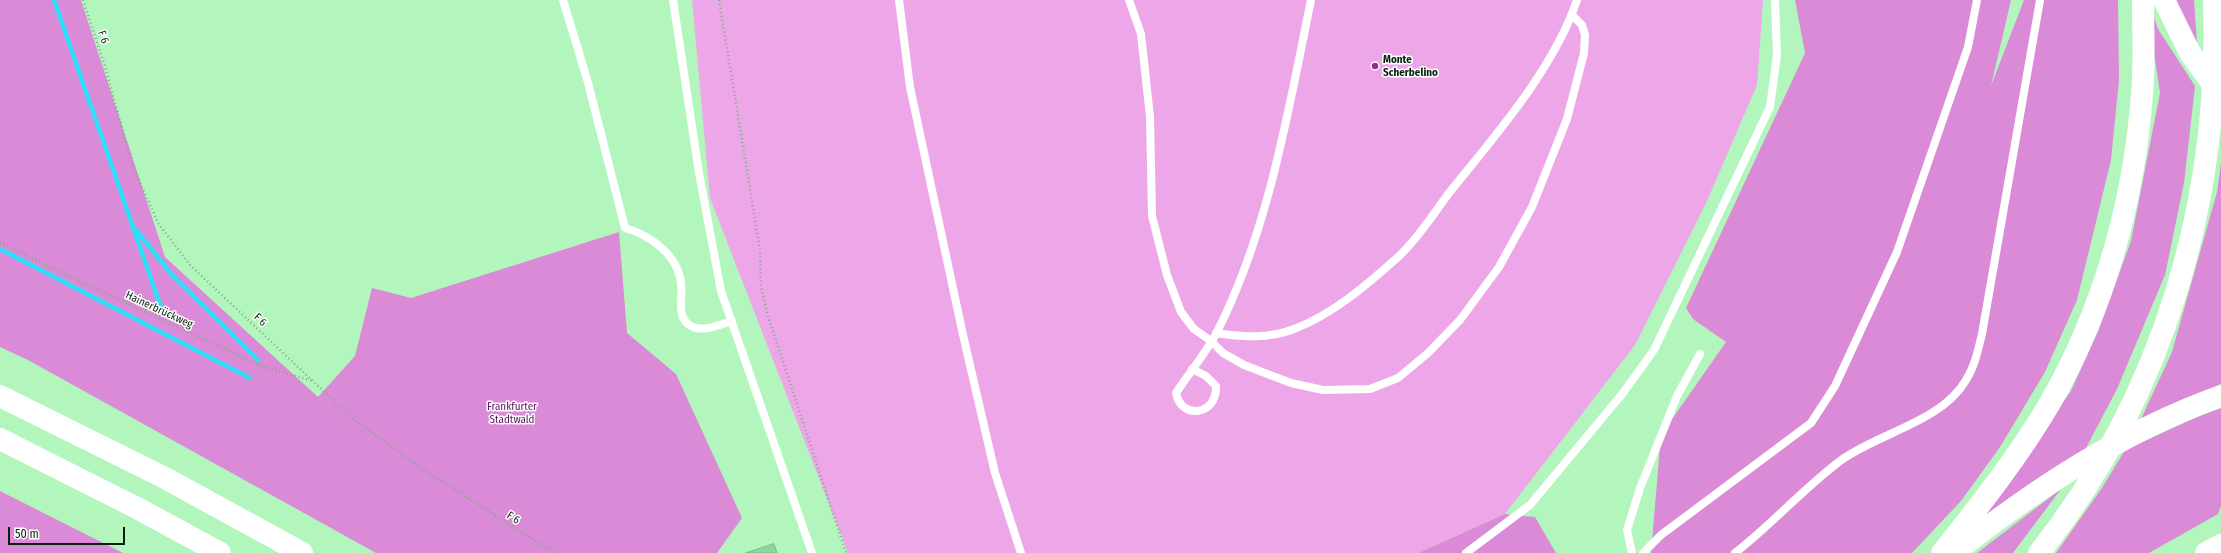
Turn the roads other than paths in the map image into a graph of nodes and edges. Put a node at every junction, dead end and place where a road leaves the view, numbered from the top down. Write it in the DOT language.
graph roads {
  1 [pos="563,0"];
  2 [pos="673,0"];
  3 [pos="899,0"];
  4 [pos="1129,0"];
  5 [pos="1311,0"];
  6 [pos="1577,0"];
  7 [pos="1775,0"];
  8 [pos="1978,0"];
  9 [pos="2040,0"];
  10 [pos="2143,0"];
  11 [pos="2164,0"];
  12 [pos="2214,0"];
  13 [pos="1572,15"];
  14 [pos="2221,95"];
  15 [pos="732,321"];
  16 [pos="1216,333"];
  17 [pos="1211,341"];
  18 [pos="1700,354"];
  19 [pos="1192,370"];
  20 [pos="0,396"];
  21 [pos="2221,396"];
  22 [pos="0,439"];
  23 [pos="2221,541"];
  24 [pos="2221,545"];
  25 [pos="206,547"];
  26 [pos="220,553"];
  27 [pos="302,553"];
  28 [pos="812,553"];
  29 [pos="1021,553"];
  30 [pos="1466,553"];
  31 [pos="1632,553"];
  32 [pos="1643,553"];
  33 [pos="1735,553"];
  34 [pos="1942,553"];
  35 [pos="1954,553"];
  36 [pos="2039,553"];
  37 [pos="2206,553"];
  38 [pos="2215,553"];
  1 -- 15 [label="lane"];
  2 -- 15 [label="lane"];
  3 -- 29 [label="lane"];
  4 -- 17 [label="lane"];
  5 -- 16 [label="lane"];
  6 -- 13 [label="lane"];
  7 -- 30 [label="lane"];
  8 -- 32 [label="lane"];
  9 -- 33 [label="lane"];
  10 -- 34 [label="highway"];
  11 -- 14 [label="highway"];
  12 -- 36 [label="highway"];
  13 -- 16 [label="lane"];
  13 -- 17 [label="lane"];
  15 -- 28 [label="lane"];
  16 -- 17 [label="lane"];
  17 -- 19 [label="lane"];
  18 -- 31 [label="lane"];
  19 -- 19 [label="lane"];
  20 -- 27 [label="highway"];
  21 -- 35 [label="highway"];
  22 -- 25 [label="highway"];
  23 -- 38 [label="highway"];
  24 -- 37 [label="highway"];
  25 -- 26 [label="highway"];
}
